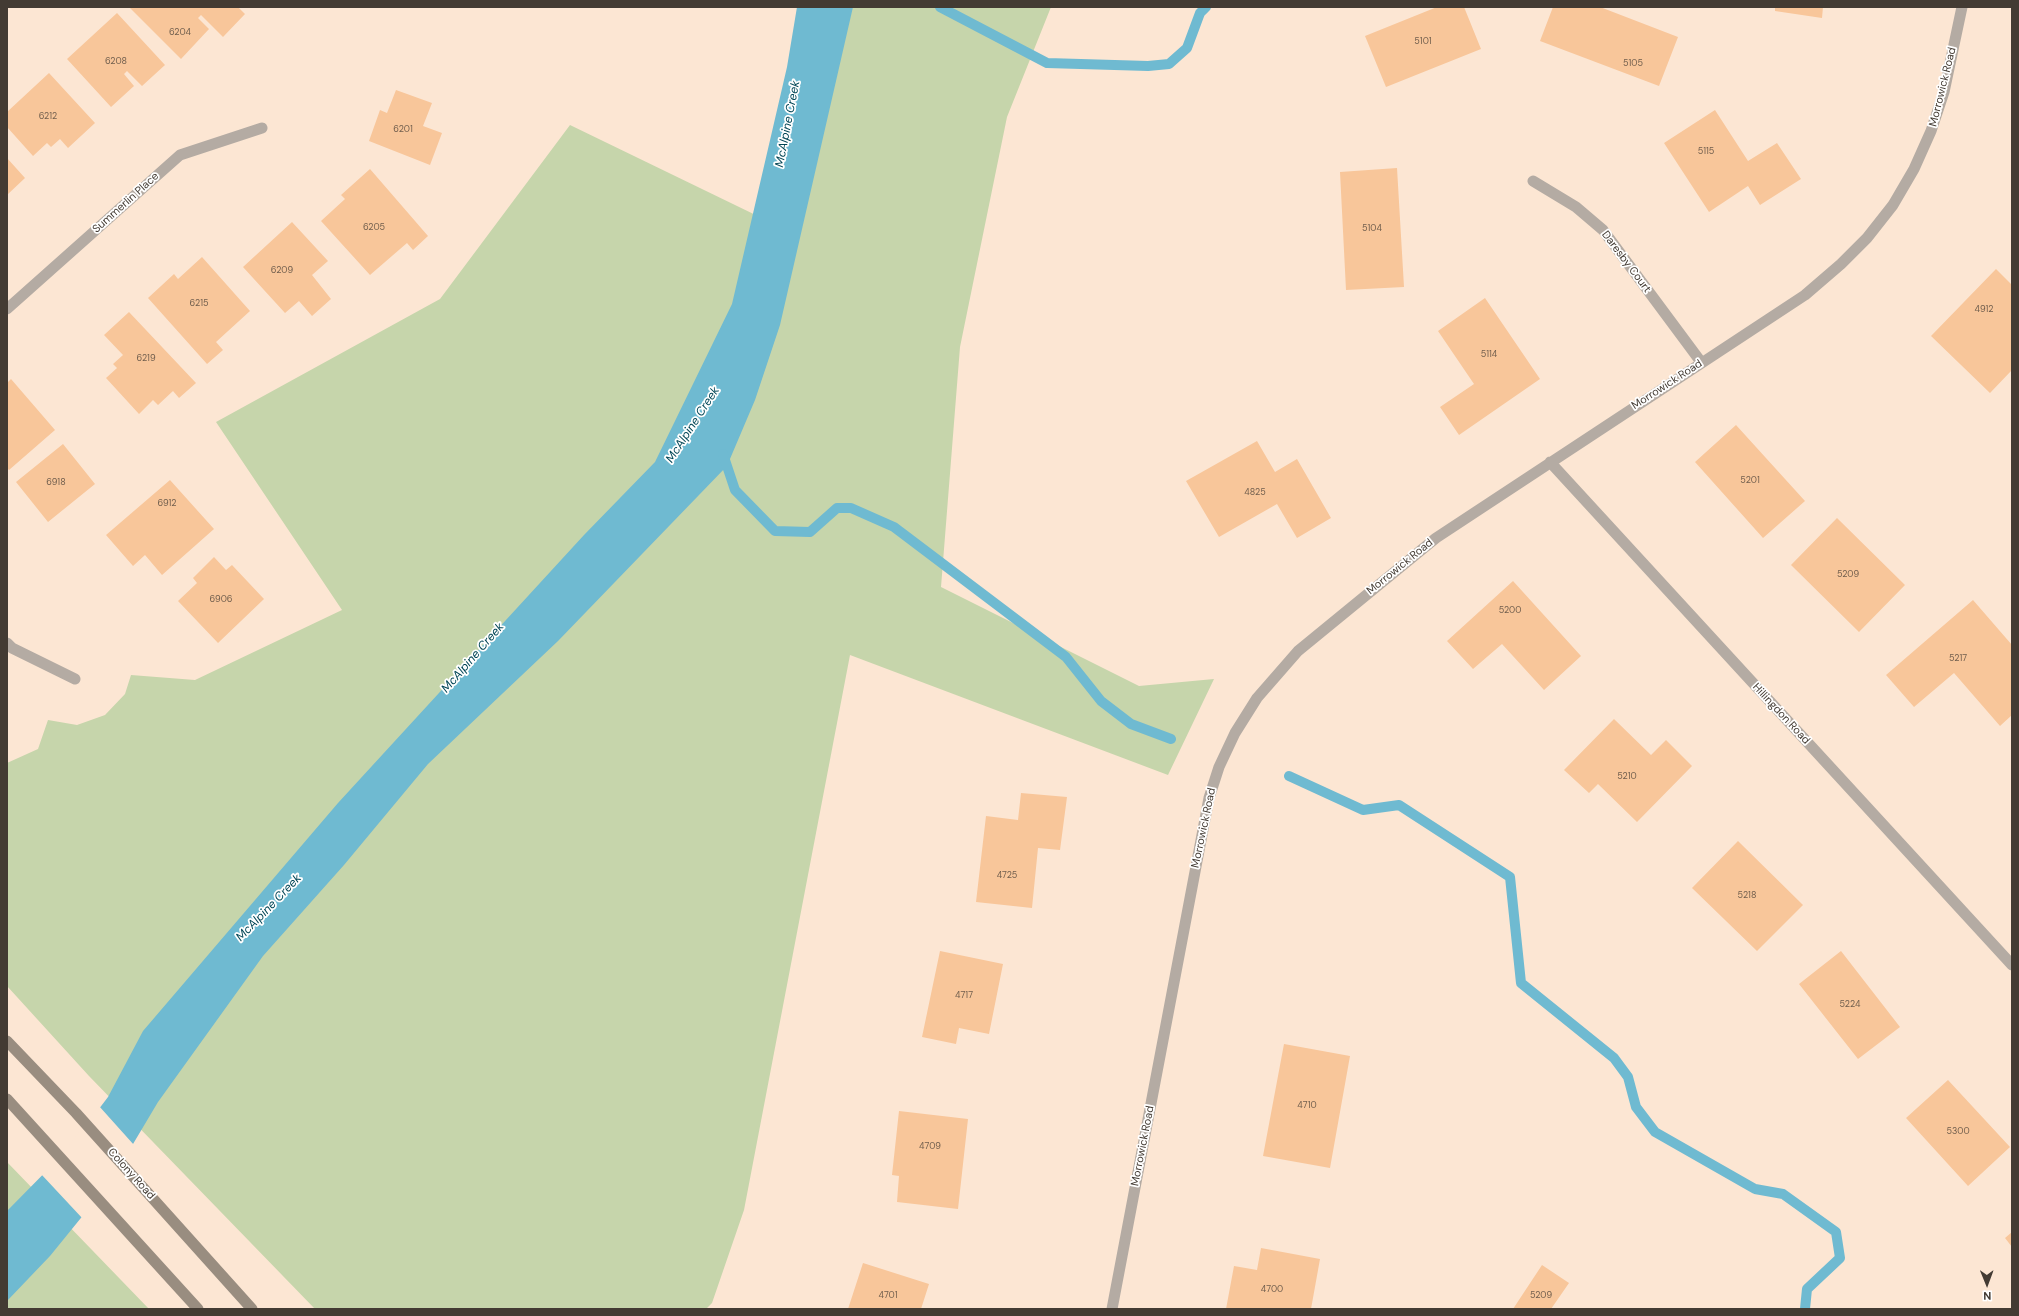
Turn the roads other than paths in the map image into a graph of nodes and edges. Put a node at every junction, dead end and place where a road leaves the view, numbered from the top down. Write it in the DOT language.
graph roads {
  1 [pos="1962,7"];
  2 [pos="262,128"];
  3 [pos="1533,181"];
  4 [pos="7,309"];
  5 [pos="1701,362"];
  6 [pos="1550,462"];
  7 [pos="7,643"];
  8 [pos="75,679"];
  9 [pos="2012,965"];
  10 [pos="7,1041"];
  11 [pos="7,1099"];
  12 [pos="198,1309"];
  13 [pos="252,1309"];
  14 [pos="1112,1309"];
  1 -- 5 [label="street, Morrowick Road"];
  2 -- 4 [label="street, Summerlin Place"];
  3 -- 5 [label="street, Daresby Court"];
  5 -- 6 [label="street, Morrowick Road"];
  6 -- 9 [label="street, Hillingdon Road"];
  6 -- 14 [label="street, Morrowick Road"];
  7 -- 8 [label="street"];
  10 -- 13 [label="main road, Colony Road"];
  11 -- 12 [label="main road"];
}
